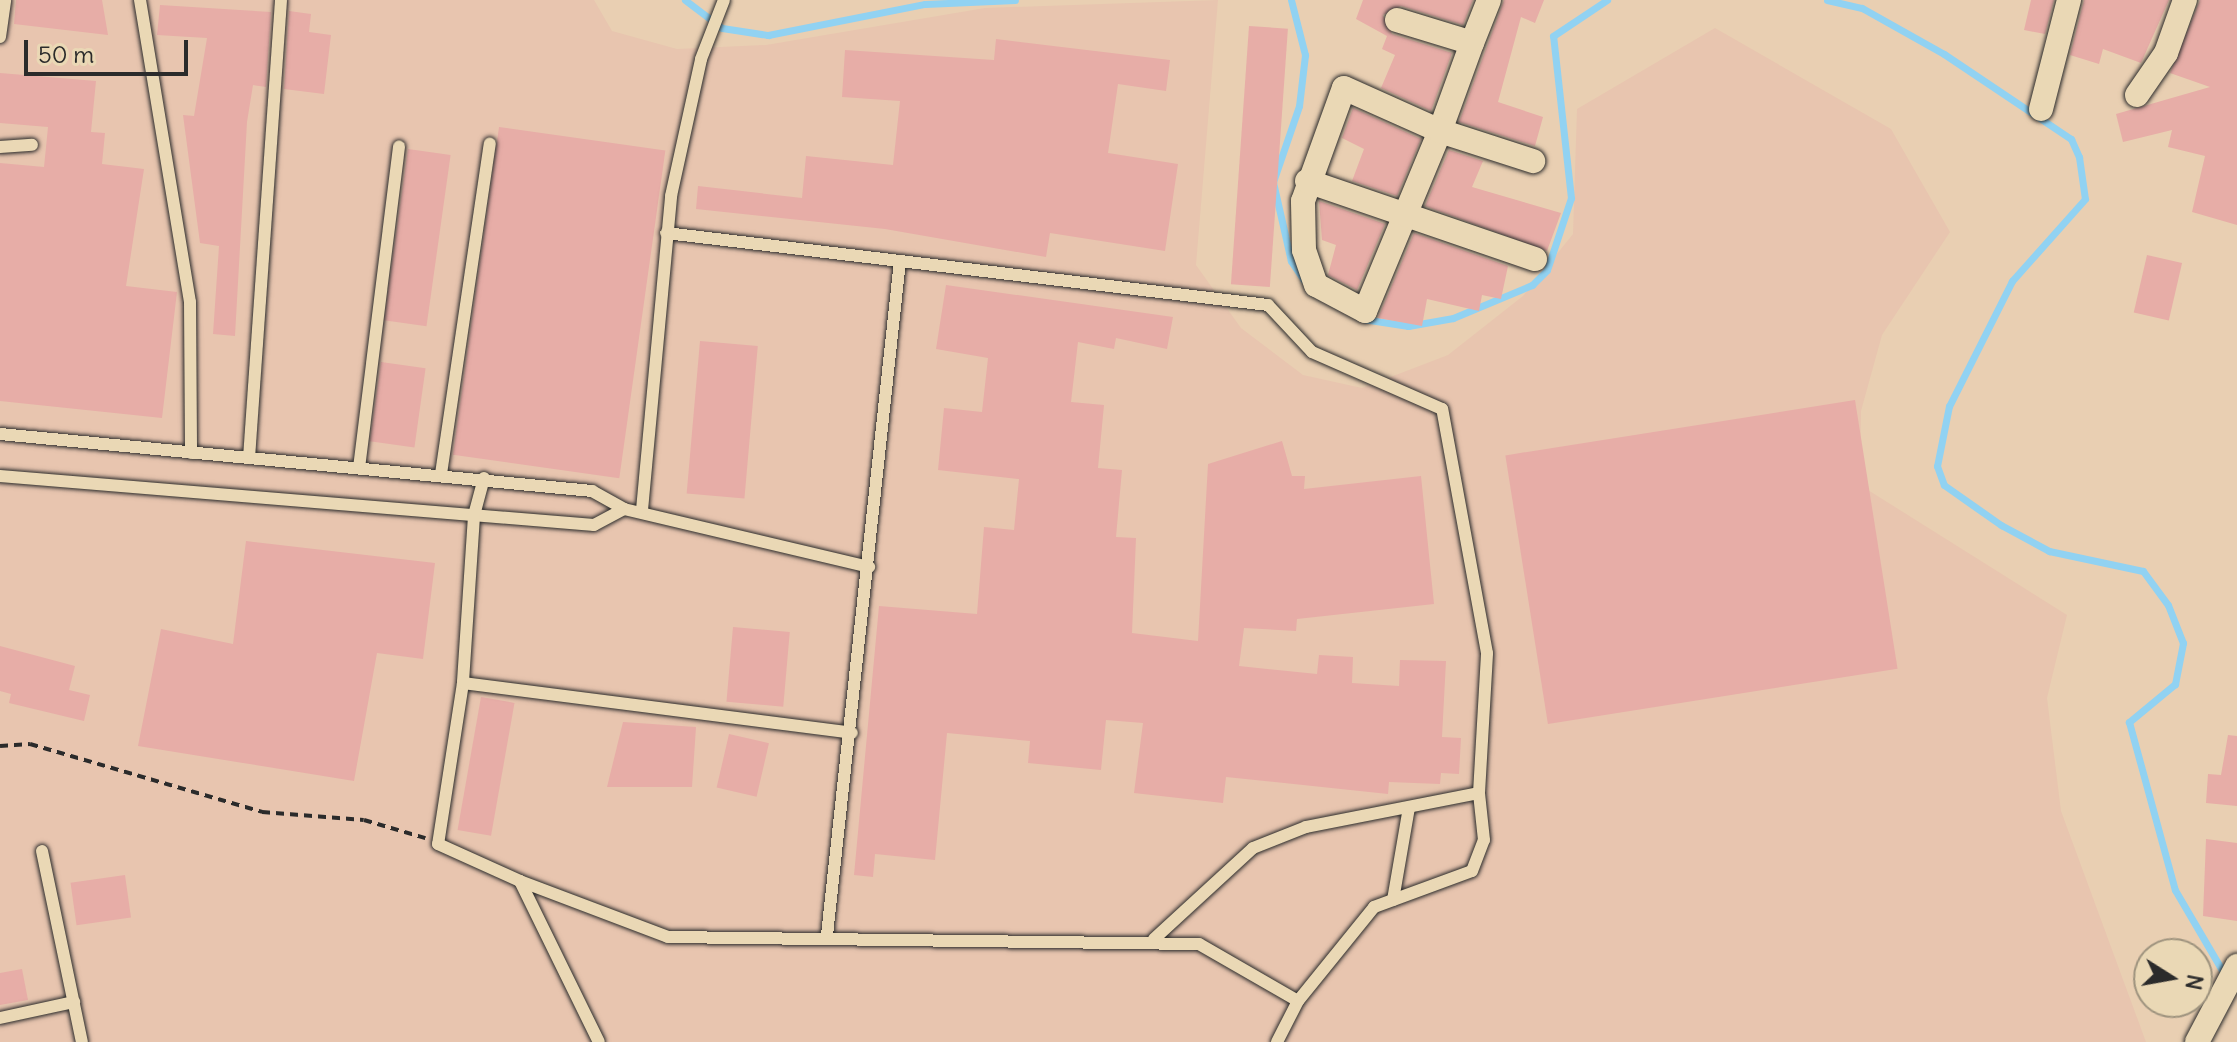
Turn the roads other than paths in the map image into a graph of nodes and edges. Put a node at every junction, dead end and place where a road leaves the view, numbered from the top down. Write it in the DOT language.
graph roads {
  1 [pos="5,0"];
  2 [pos="140,0"];
  3 [pos="281,0"];
  4 [pos="724,0"];
  5 [pos="1489,0"];
  6 [pos="2069,0"];
  7 [pos="2185,0"];
  8 [pos="1397,20"];
  9 [pos="0,37"];
  10 [pos="1472,43"];
  11 [pos="2137,95"];
  12 [pos="2041,109"];
  13 [pos="1440,131"];
  14 [pos="490,144"];
  15 [pos="32,145"];
  16 [pos="399,146"];
  17 [pos="0,147"];
  18 [pos="1533,161"];
  19 [pos="1307,181"];
  20 [pos="1404,218"];
  21 [pos="666,233"];
  22 [pos="1535,259"];
  23 [pos="900,261"];
  24 [pos="0,434"];
  25 [pos="191,453"];
  26 [pos="249,458"];
  27 [pos="359,468"];
  28 [pos="441,474"];
  29 [pos="0,476"];
  30 [pos="484,478"];
  31 [pos="624,509"];
  32 [pos="642,510"];
  33 [pos="474,516"];
  34 [pos="869,567"];
  35 [pos="463,683"];
  36 [pos="852,733"];
  37 [pos="1479,793"];
  38 [pos="1409,807"];
  39 [pos="42,851"];
  40 [pos="520,881"];
  41 [pos="1393,900"];
  42 [pos="827,935"];
  43 [pos="1154,939"];
  44 [pos="2237,966"];
  45 [pos="1298,1001"];
  46 [pos="74,1002"];
  47 [pos="0,1018"];
  48 [pos="82,1042"];
  49 [pos="599,1042"];
  50 [pos="1277,1042"];
  51 [pos="2197,1042"];
  1 -- 9 [label="lane"];
  2 -- 25 [label="lane"];
  3 -- 26 [label="lane"];
  4 -- 21 [label="lane"];
  5 -- 10 [label="street"];
  6 -- 12 [label="street"];
  7 -- 11 [label="street"];
  8 -- 10 [label="street"];
  10 -- 13 [label="street"];
  13 -- 18 [label="street"];
  13 -- 19 [label="street"];
  13 -- 20 [label="street"];
  14 -- 28 [label="lane"];
  15 -- 17 [label="lane"];
  16 -- 27 [label="lane"];
  19 -- 20 [label="street"];
  19 -- 20 [label="street"];
  20 -- 22 [label="street"];
  21 -- 23 [label="lane"];
  21 -- 32 [label="lane"];
  23 -- 34 [label="lane"];
  23 -- 37 [label="lane"];
  24 -- 25 [label="lane"];
  25 -- 26 [label="lane"];
  26 -- 27 [label="lane"];
  27 -- 28 [label="lane"];
  28 -- 30 [label="lane"];
  29 -- 33 [label="lane"];
  30 -- 31 [label="lane"];
  30 -- 33 [label="lane"];
  31 -- 32 [label="lane"];
  31 -- 33 [label="lane"];
  32 -- 34 [label="lane"];
  33 -- 35 [label="lane"];
  34 -- 36 [label="lane"];
  35 -- 36 [label="lane"];
  35 -- 40 [label="lane"];
  36 -- 42 [label="lane"];
  37 -- 38 [label="lane"];
  37 -- 41 [label="lane"];
  38 -- 41 [label="lane"];
  38 -- 43 [label="lane"];
  39 -- 46 [label="lane"];
  40 -- 42 [label="lane"];
  40 -- 49 [label="lane"];
  41 -- 45 [label="lane"];
  42 -- 43 [label="lane"];
  43 -- 45 [label="lane"];
  44 -- 51 [label="street"];
  45 -- 50 [label="lane"];
  46 -- 47 [label="lane"];
  46 -- 48 [label="lane"];
}
